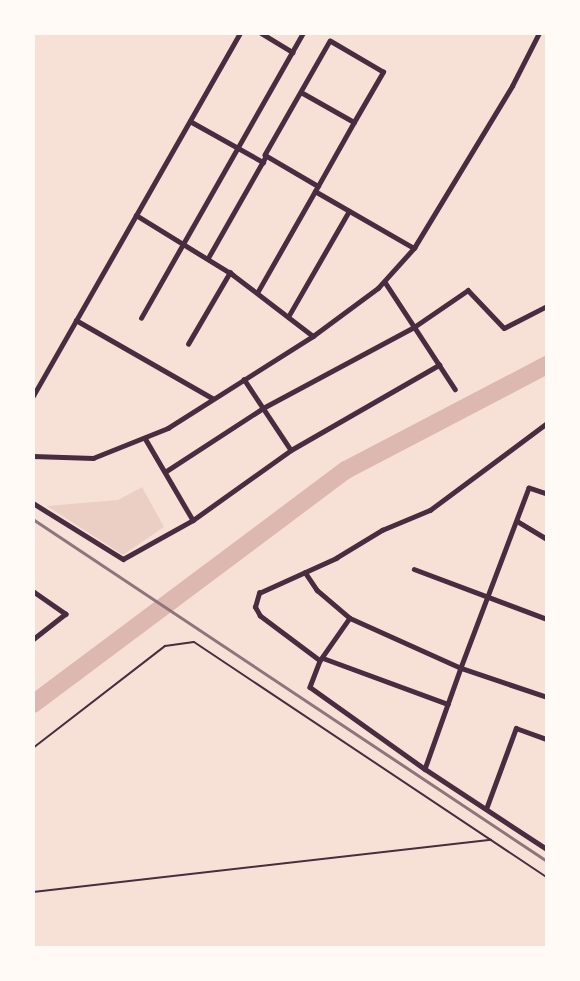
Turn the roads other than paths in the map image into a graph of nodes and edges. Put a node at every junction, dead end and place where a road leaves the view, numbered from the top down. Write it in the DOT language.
graph roads {
  1 [pos="240,33"];
  2 [pos="261,33"];
  3 [pos="303,33"];
  4 [pos="539,33"];
  5 [pos="293,52"];
  6 [pos="301,92"];
  7 [pos="190,121"];
  8 [pos="354,122"];
  9 [pos="238,148"];
  10 [pos="266,156"];
  11 [pos="263,162"];
  12 [pos="318,186"];
  13 [pos="315,191"];
  14 [pos="349,211"];
  15 [pos="136,215"];
  16 [pos="183,244"];
  17 [pos="415,248"];
  18 [pos="208,258"];
  19 [pos="230,272"];
  20 [pos="385,282"];
  21 [pos="257,293"];
  22 [pos="547,306"];
  23 [pos="288,317"];
  24 [pos="141,318"];
  25 [pos="76,320"];
  26 [pos="414,327"];
  27 [pos="313,336"];
  28 [pos="188,344"];
  29 [pos="439,365"];
  30 [pos="244,379"];
  31 [pos="36,386"];
  32 [pos="455,389"];
  33 [pos="33,396"];
  34 [pos="212,398"];
  35 [pos="263,408"];
  36 [pos="547,423"];
  37 [pos="145,438"];
  38 [pos="291,450"];
  39 [pos="33,456"];
  40 [pos="165,472"];
  41 [pos="547,494"];
  42 [pos="33,503"];
  43 [pos="193,520"];
  44 [pos="517,521"];
  45 [pos="547,539"];
  46 [pos="414,569"];
  47 [pos="305,572"];
  48 [pos="33,591"];
  49 [pos="488,597"];
  50 [pos="350,618"];
  51 [pos="547,619"];
  52 [pos="33,640"];
  53 [pos="321,660"];
  54 [pos="461,668"];
  55 [pos="547,697"];
  56 [pos="448,704"];
  57 [pos="547,739"];
  58 [pos="425,769"];
  59 [pos="486,809"];
  60 [pos="547,849"];
  1 -- 7 [label="street"];
  2 -- 5 [label="street"];
  3 -- 5 [label="street"];
  4 -- 17 [label="street"];
  5 -- 9 [label="street"];
  6 -- 8 [label="street"];
  6 -- 8 [label="street"];
  6 -- 10 [label="street"];
  7 -- 9 [label="street"];
  7 -- 15 [label="street"];
  8 -- 12 [label="street"];
  9 -- 11 [label="street"];
  9 -- 16 [label="street"];
  10 -- 11 [label="street"];
  10 -- 12 [label="street"];
  11 -- 18 [label="street"];
  12 -- 13 [label="street"];
  13 -- 14 [label="street"];
  13 -- 21 [label="street"];
  14 -- 17 [label="street"];
  14 -- 23 [label="street"];
  15 -- 16 [label="street"];
  15 -- 25 [label="street"];
  16 -- 18 [label="street"];
  16 -- 24 [label="street"];
  17 -- 20 [label="street"];
  18 -- 19 [label="street"];
  19 -- 21 [label="street"];
  19 -- 28 [label="street"];
  20 -- 26 [label="street"];
  20 -- 27 [label="street"];
  21 -- 23 [label="street"];
  22 -- 26 [label="street"];
  23 -- 27 [label="street"];
  25 -- 31 [label="street"];
  25 -- 34 [label="street"];
  26 -- 29 [label="street"];
  26 -- 35 [label="street"];
  27 -- 30 [label="street"];
  29 -- 32 [label="street"];
  29 -- 38 [label="street"];
  30 -- 34 [label="street"];
  30 -- 35 [label="street"];
  31 -- 33 [label="street"];
  34 -- 37 [label="street"];
  35 -- 38 [label="street"];
  35 -- 40 [label="street"];
  36 -- 47 [label="street"];
  37 -- 39 [label="street"];
  37 -- 40 [label="street"];
  38 -- 43 [label="street"];
  40 -- 43 [label="street"];
  41 -- 44 [label="street"];
  42 -- 43 [label="street"];
  44 -- 45 [label="street"];
  44 -- 49 [label="street"];
  46 -- 49 [label="street"];
  47 -- 50 [label="street"];
  47 -- 53 [label="street"];
  48 -- 52 [label="street"];
  49 -- 51 [label="street"];
  49 -- 54 [label="street"];
  50 -- 53 [label="street"];
  50 -- 54 [label="street"];
  53 -- 56 [label="street"];
  53 -- 58 [label="street"];
  54 -- 55 [label="street"];
  54 -- 56 [label="street"];
  56 -- 58 [label="street"];
  57 -- 59 [label="street"];
  58 -- 59 [label="street"];
  59 -- 60 [label="street"];
}
